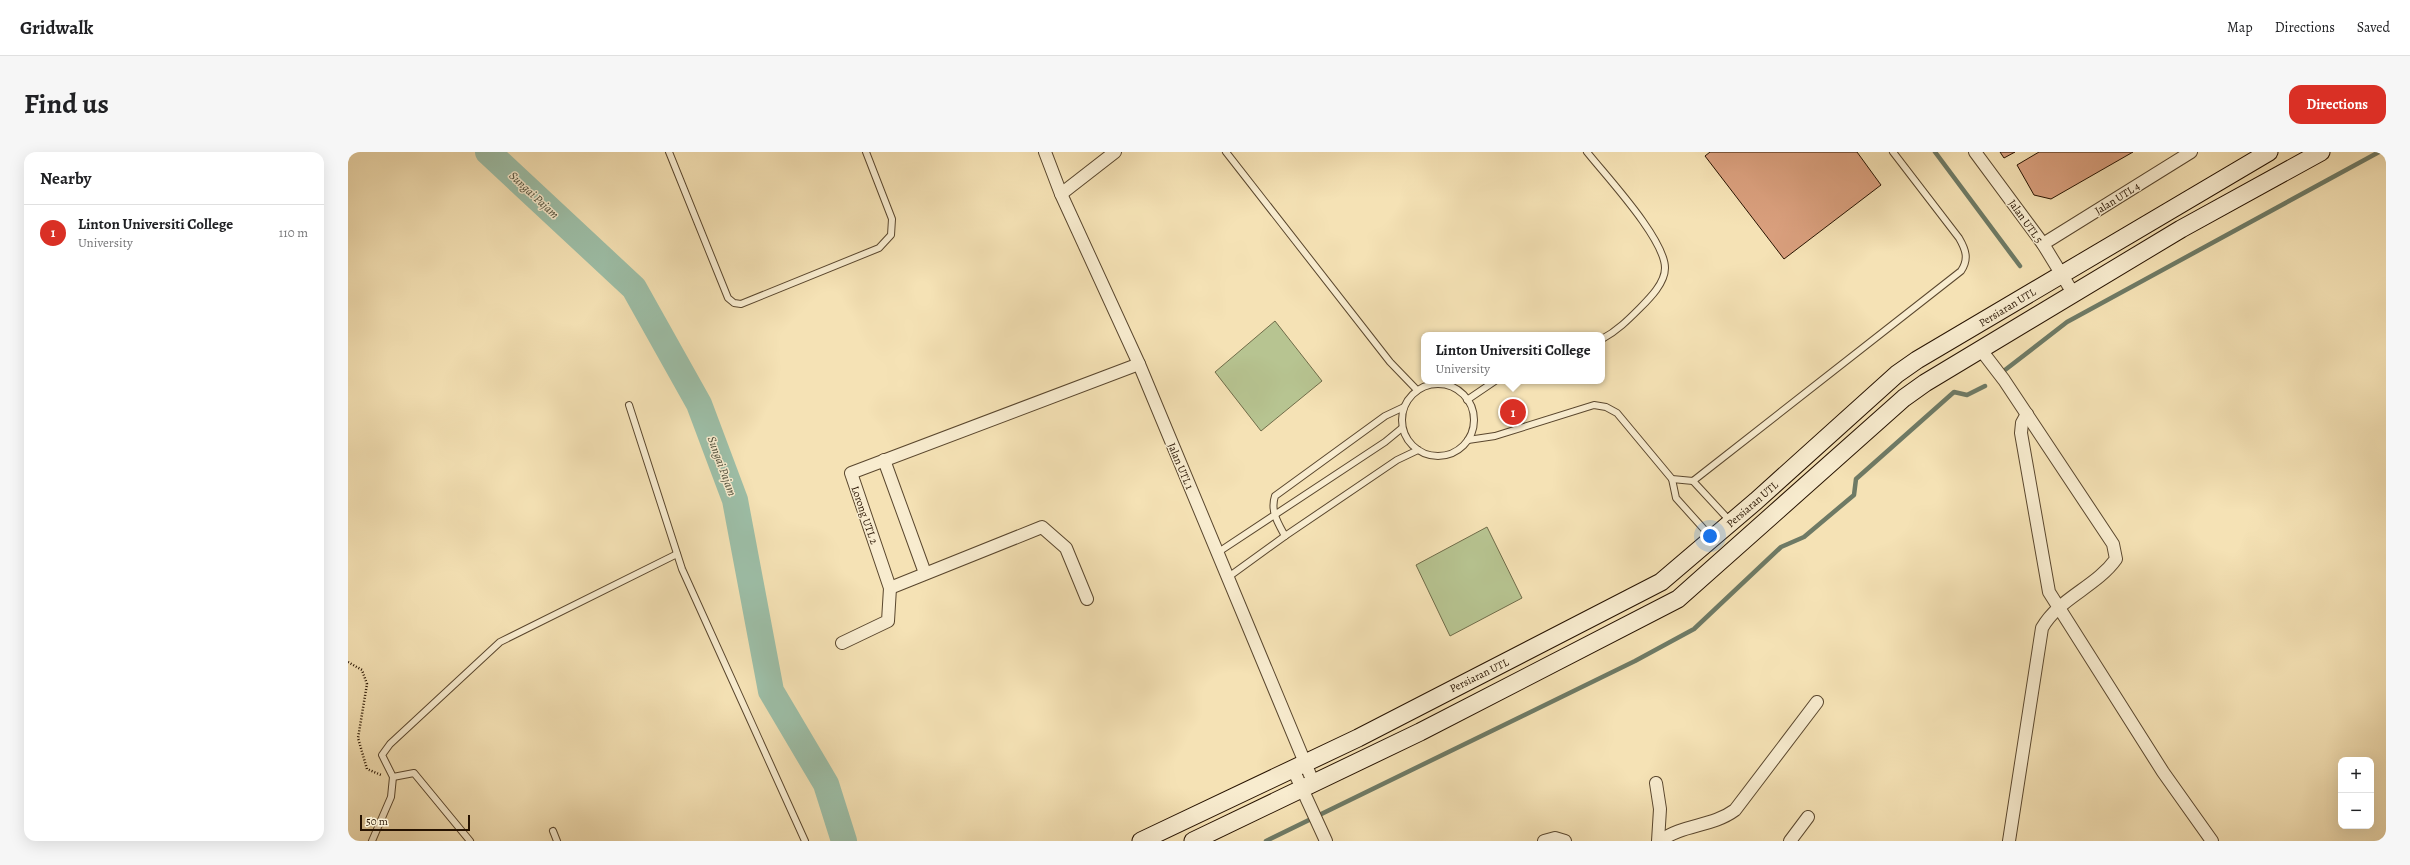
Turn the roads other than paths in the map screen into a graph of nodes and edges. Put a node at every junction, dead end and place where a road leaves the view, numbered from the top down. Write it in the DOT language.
graph roads {
  1 [pos="669,152"];
  2 [pos="866,152"];
  3 [pos="1045,152"];
  4 [pos="1115,152"];
  5 [pos="1226,152"];
  6 [pos="1587,152"];
  7 [pos="1894,152"];
  8 [pos="1975,152"];
  9 [pos="2191,152"];
  10 [pos="2269,152"];
  11 [pos="2321,152"];
  12 [pos="1061,194"];
  13 [pos="2043,244"];
  14 [pos="2062,274"];
  15 [pos="2073,293"];
  16 [pos="1605,337"];
  17 [pos="1981,350"];
  18 [pos="1139,364"];
  19 [pos="1491,384"];
  20 [pos="1417,390"];
  21 [pos="1467,400"];
  22 [pos="629,405"];
  23 [pos="1404,407"];
  24 [pos="2027,414"];
  25 [pos="1402,428"];
  26 [pos="1468,440"];
  27 [pos="1418,450"];
  28 [pos="884,460"];
  29 [pos="1672,479"];
  30 [pos="1693,481"];
  31 [pos="1275,516"];
  32 [pos="1731,523"];
  33 [pos="1285,536"];
  34 [pos="1712,539"];
  35 [pos="1217,553"];
  36 [pos="677,554"];
  37 [pos="925,573"];
  38 [pos="1227,578"];
  39 [pos="890,588"];
  40 [pos="1087,599"];
  41 [pos="2057,608"];
  42 [pos="842,643"];
  43 [pos="1817,702"];
  44 [pos="1299,766"];
  45 [pos="393,777"];
  46 [pos="1656,783"];
  47 [pos="1307,784"];
  48 [pos="1808,817"];
  49 [pos="553,830"];
  50 [pos="1324,836"];
  51 [pos="372,841"];
  52 [pos="470,841"];
  53 [pos="557,841"];
  54 [pos="805,841"];
  55 [pos="1141,841"];
  56 [pos="1193,841"];
  57 [pos="1544,841"];
  58 [pos="1565,841"];
  59 [pos="1659,841"];
  60 [pos="1790,841"];
  61 [pos="2009,841"];
  62 [pos="2212,841"];
  1 -- 2 [label="lane"];
  3 -- 12 [label="street, Jalan UTL 1"];
  4 -- 12 [label="street"];
  5 -- 20 [label="lane"];
  6 -- 16 [label="lane"];
  7 -- 30 [label="lane"];
  8 -- 13 [label="street, Jalan UTL 5"];
  9 -- 13 [label="street, Jalan UTL 4"];
  10 -- 14 [label="street, Persiaran UTL"];
  11 -- 15 [label="street, Persiaran UTL"];
  12 -- 18 [label="street, Jalan UTL 1"];
  13 -- 14 [label="street, Jalan UTL 5"];
  14 -- 15 [label="street, Jalan UTL 5"];
  14 -- 32 [label="street, Persiaran UTL"];
  15 -- 17 [label="street, Persiaran UTL"];
  17 -- 24 [label="street"];
  17 -- 47 [label="street, Persiaran UTL"];
  18 -- 28 [label="street, Lorong UTL 2"];
  18 -- 35 [label="street, Jalan UTL 1"];
  19 -- 21 [label="lane"];
  20 -- 21 [label="lane"];
  20 -- 23 [label="lane"];
  21 -- 26 [label="lane"];
  22 -- 36 [label="lane"];
  23 -- 25 [label="lane"];
  23 -- 31 [label="lane"];
  24 -- 41 [label="street"];
  24 -- 41 [label="street"];
  25 -- 27 [label="lane"];
  25 -- 31 [label="lane"];
  26 -- 27 [label="lane"];
  26 -- 29 [label="lane"];
  27 -- 33 [label="lane"];
  28 -- 37 [label="street"];
  28 -- 39 [label="street, Lorong UTL 2"];
  29 -- 30 [label="lane"];
  29 -- 34 [label="lane"];
  30 -- 32 [label="lane"];
  31 -- 33 [label="lane"];
  31 -- 35 [label="lane"];
  32 -- 34 [label="street, Persiaran UTL"];
  33 -- 38 [label="lane"];
  34 -- 44 [label="street, Persiaran UTL"];
  35 -- 38 [label="street, Jalan UTL 1"];
  36 -- 45 [label="lane"];
  36 -- 54 [label="lane"];
  37 -- 39 [label="street"];
  37 -- 40 [label="street"];
  38 -- 44 [label="street, Jalan UTL 1"];
  39 -- 42 [label="street"];
  41 -- 61 [label="street"];
  41 -- 62 [label="street"];
  43 -- 59 [label="street"];
  44 -- 47 [label="street, Jalan UTL 1"];
  44 -- 55 [label="street, Persiaran UTL"];
  45 -- 51 [label="lane"];
  45 -- 52 [label="lane"];
  46 -- 59 [label="street"];
  47 -- 50 [label="street, Jalan UTL 1"];
  47 -- 56 [label="street, Persiaran UTL"];
  48 -- 60 [label="street"];
  49 -- 53 [label="lane"];
  57 -- 58 [label="street"];
}
